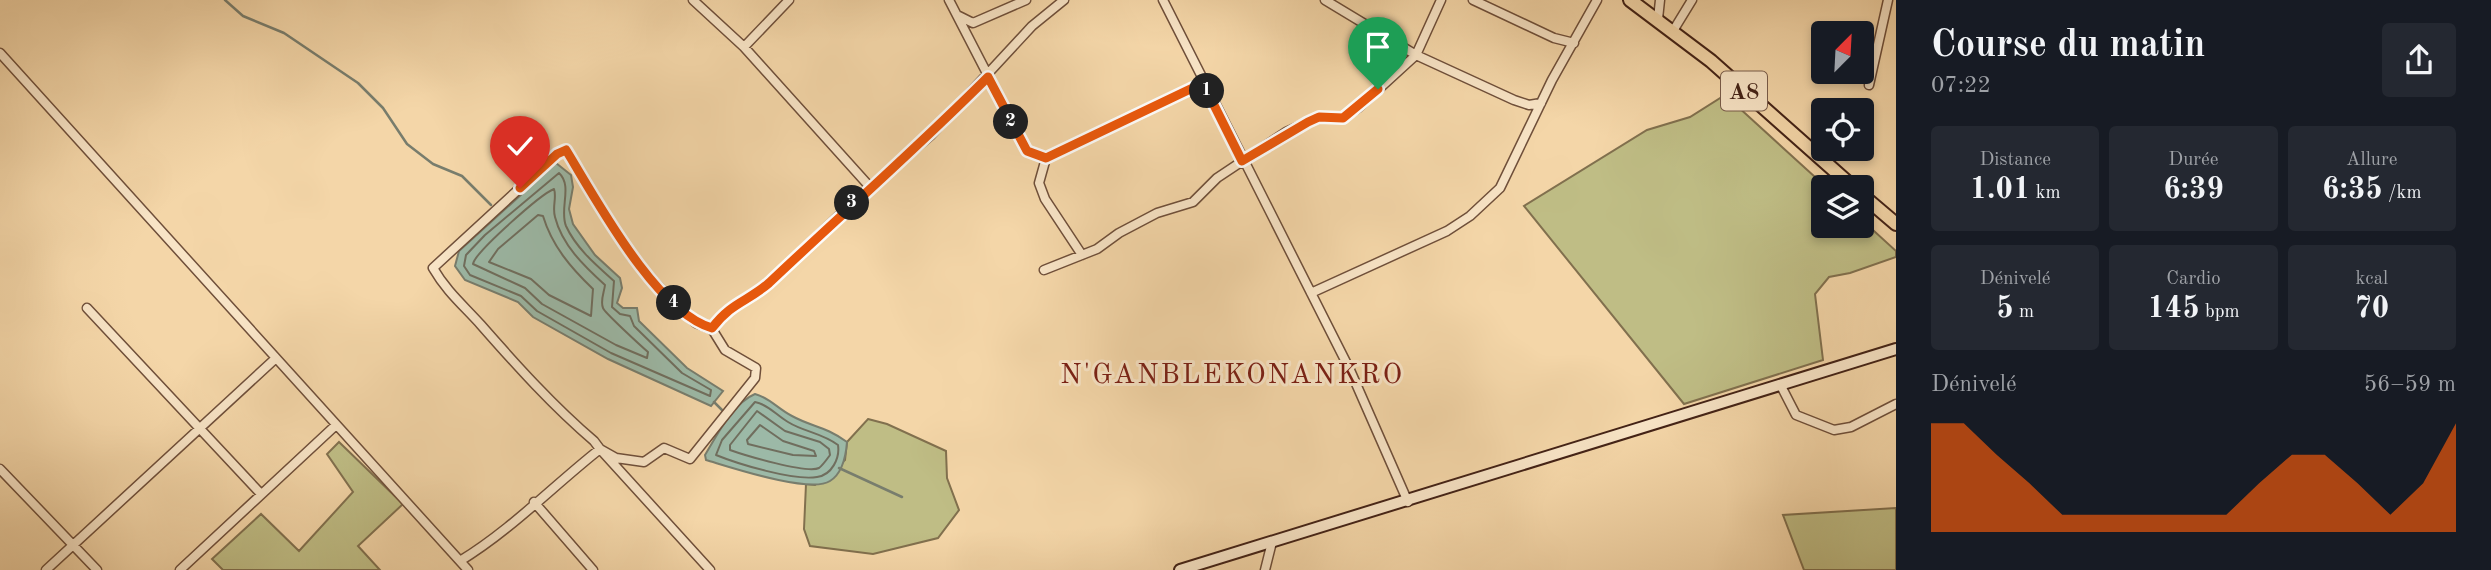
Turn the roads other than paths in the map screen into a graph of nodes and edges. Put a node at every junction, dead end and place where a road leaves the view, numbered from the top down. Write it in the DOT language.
graph roads {
  1 [pos="693,0"];
  2 [pos="789,0"];
  3 [pos="949,0"];
  4 [pos="1026,0"];
  5 [pos="1064,0"];
  6 [pos="1163,0"];
  7 [pos="1325,0"];
  8 [pos="1441,0"];
  9 [pos="1473,0"];
  10 [pos="1597,0"];
  11 [pos="1630,0"];
  12 [pos="1660,0"];
  13 [pos="1692,0"];
  14 [pos="1888,0"];
  15 [pos="955,12"];
  16 [pos="1658,19"];
  17 [pos="1673,31"];
  18 [pos="1574,43"];
  19 [pos="744,47"];
  20 [pos="0,53"];
  21 [pos="1416,55"];
  22 [pos="988,77"];
  23 [pos="1203,83"];
  24 [pos="1869,85"];
  25 [pos="1541,103"];
  26 [pos="1046,158"];
  27 [pos="1242,161"];
  28 [pos="1839,175"];
  29 [pos="870,187"];
  30 [pos="1874,205"];
  31 [pos="1896,224"];
  32 [pos="1082,255"];
  33 [pos="1044,270"];
  34 [pos="1311,293"];
  35 [pos="87,308"];
  36 [pos="712,328"];
  37 [pos="1896,349"];
  38 [pos="276,358"];
  39 [pos="1780,384"];
  40 [pos="1896,404"];
  41 [pos="336,425"];
  42 [pos="201,427"];
  43 [pos="600,449"];
  44 [pos="0,469"];
  45 [pos="261,494"];
  46 [pos="534,502"];
  47 [pos="1408,502"];
  48 [pos="1272,542"];
  49 [pos="74,545"];
  50 [pos="460,561"];
  51 [pos="46,570"];
  52 [pos="97,570"];
  53 [pos="180,570"];
  54 [pos="468,570"];
  55 [pos="593,570"];
  56 [pos="710,570"];
  57 [pos="1180,570"];
  58 [pos="1265,570"];
  1 -- 19 [label="street"];
  2 -- 19 [label="street"];
  3 -- 15 [label="street"];
  4 -- 15 [label="street"];
  5 -- 22 [label="street"];
  6 -- 23 [label="street"];
  7 -- 21 [label="street"];
  8 -- 21 [label="street"];
  9 -- 18 [label="street"];
  10 -- 18 [label="street"];
  11 -- 16 [label="main road, A8"];
  12 -- 16 [label="street"];
  13 -- 17 [label="street"];
  14 -- 24 [label="street"];
  15 -- 22 [label="street"];
  16 -- 17 [label="main road, A8"];
  17 -- 28 [label="main road, A8"];
  18 -- 25 [label="street"];
  19 -- 29 [label="street"];
  20 -- 38 [label="street"];
  21 -- 25 [label="street"];
  21 -- 27 [label="street"];
  22 -- 26 [label="street"];
  22 -- 29 [label="street"];
  23 -- 26 [label="street"];
  23 -- 27 [label="street"];
  25 -- 34 [label="street"];
  26 -- 32 [label="street"];
  27 -- 32 [label="street"];
  27 -- 34 [label="street"];
  29 -- 36 [label="street"];
  30 -- 31 [label="main road"];
  32 -- 33 [label="street"];
  34 -- 47 [label="street"];
  35 -- 42 [label="street"];
  36 -- 43 [label="street"];
  36 -- 43 [label="street"];
  37 -- 39 [label="main road"];
  38 -- 41 [label="street"];
  38 -- 42 [label="street"];
  39 -- 40 [label="street"];
  39 -- 47 [label="main road"];
  41 -- 45 [label="street"];
  41 -- 50 [label="street"];
  42 -- 45 [label="street"];
  42 -- 49 [label="street"];
  43 -- 46 [label="street"];
  43 -- 56 [label="street"];
  44 -- 49 [label="street"];
  45 -- 53 [label="street"];
  46 -- 50 [label="street"];
  46 -- 55 [label="street"];
  47 -- 48 [label="main road"];
  48 -- 57 [label="main road"];
  48 -- 58 [label="street"];
  49 -- 51 [label="street"];
  49 -- 52 [label="street"];
  50 -- 54 [label="street"];
}
